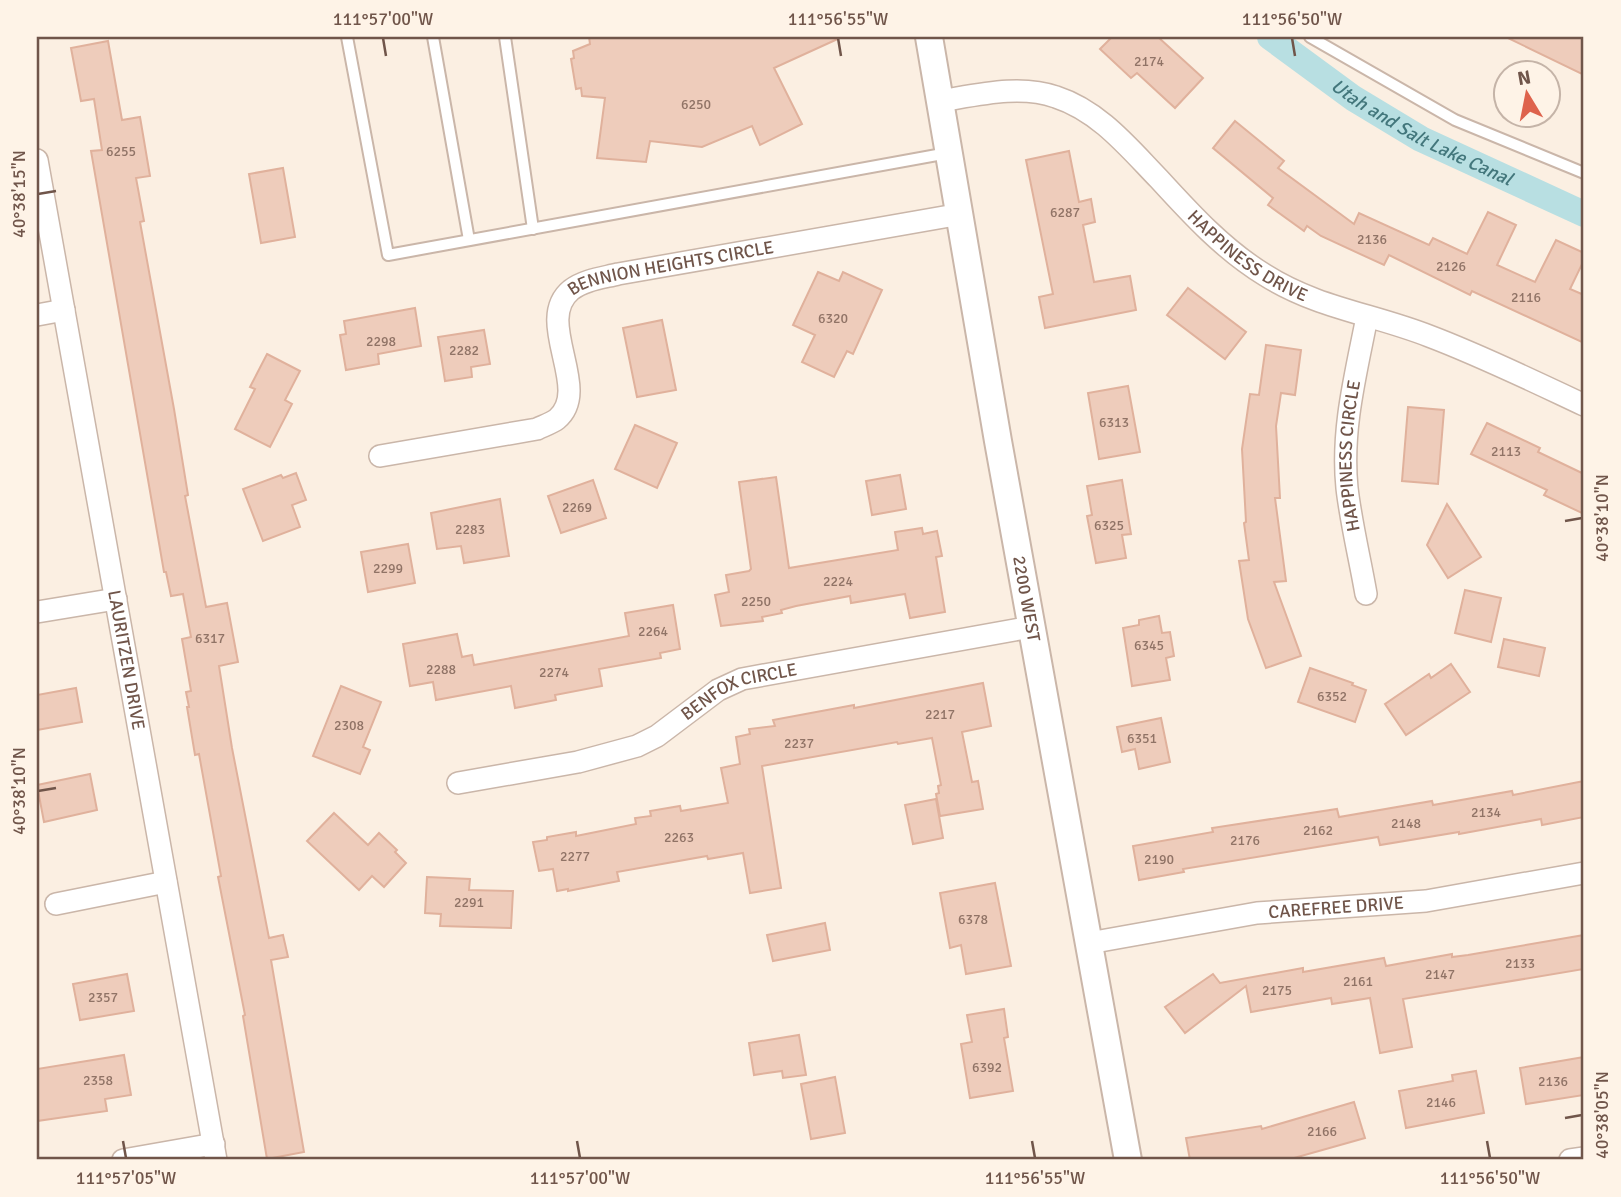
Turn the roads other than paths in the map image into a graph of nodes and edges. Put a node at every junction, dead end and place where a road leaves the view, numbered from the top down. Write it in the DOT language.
graph roads {
  1 [pos="347,37"];
  2 [pos="433,37"];
  3 [pos="505,37"];
  4 [pos="929,37"];
  5 [pos="1310,37"];
  6 [pos="940,101"];
  7 [pos="950,153"];
  8 [pos="37,160"];
  9 [pos="1584,173"];
  10 [pos="961,214"];
  11 [pos="533,229"];
  12 [pos="469,240"];
  13 [pos="64,310"];
  14 [pos="37,315"];
  15 [pos="1367,317"];
  16 [pos="1584,405"];
  17 [pos="380,456"];
  18 [pos="1366,594"];
  19 [pos="116,599"];
  20 [pos="37,612"];
  21 [pos="1031,627"];
  22 [pos="458,783"];
  23 [pos="1584,873"];
  24 [pos="166,883"];
  25 [pos="55,904"];
  26 [pos="1089,943"];
  27 [pos="215,1152"];
  28 [pos="1584,1158"];
  29 [pos="123,1160"];
  30 [pos="1128,1160"];
  31 [pos="1570,1160"];
  1 -- 12 [label="lane"];
  2 -- 12 [label="lane"];
  3 -- 11 [label="lane"];
  4 -- 6 [label="street, 2200 WEST"];
  5 -- 9 [label="lane"];
  6 -- 7 [label="street, 2200 WEST"];
  6 -- 15 [label="street, HAPPINESS DRIVE"];
  7 -- 10 [label="street, 2200 WEST"];
  7 -- 11 [label="lane"];
  8 -- 13 [label="street, LAURITZEN DRIVE"];
  10 -- 17 [label="street, BENNION HEIGHTS CIRCLE"];
  10 -- 21 [label="street, 2200 WEST"];
  11 -- 12 [label="lane"];
  13 -- 14 [label="street"];
  13 -- 19 [label="street, LAURITZEN DRIVE"];
  15 -- 16 [label="street, HAPPINESS DRIVE"];
  15 -- 18 [label="street, HAPPINESS CIRCLE"];
  19 -- 20 [label="street"];
  19 -- 24 [label="street, LAURITZEN DRIVE"];
  21 -- 22 [label="street, BENFOX CIRCLE"];
  21 -- 26 [label="street, 2200 WEST"];
  23 -- 26 [label="street, CAREFREE DRIVE"];
  24 -- 25 [label="street"];
  24 -- 27 [label="street, LAURITZEN DRIVE"];
  26 -- 30 [label="street, 2200 WEST"];
  27 -- 29 [label="street"];
  28 -- 31 [label="street"];
}
